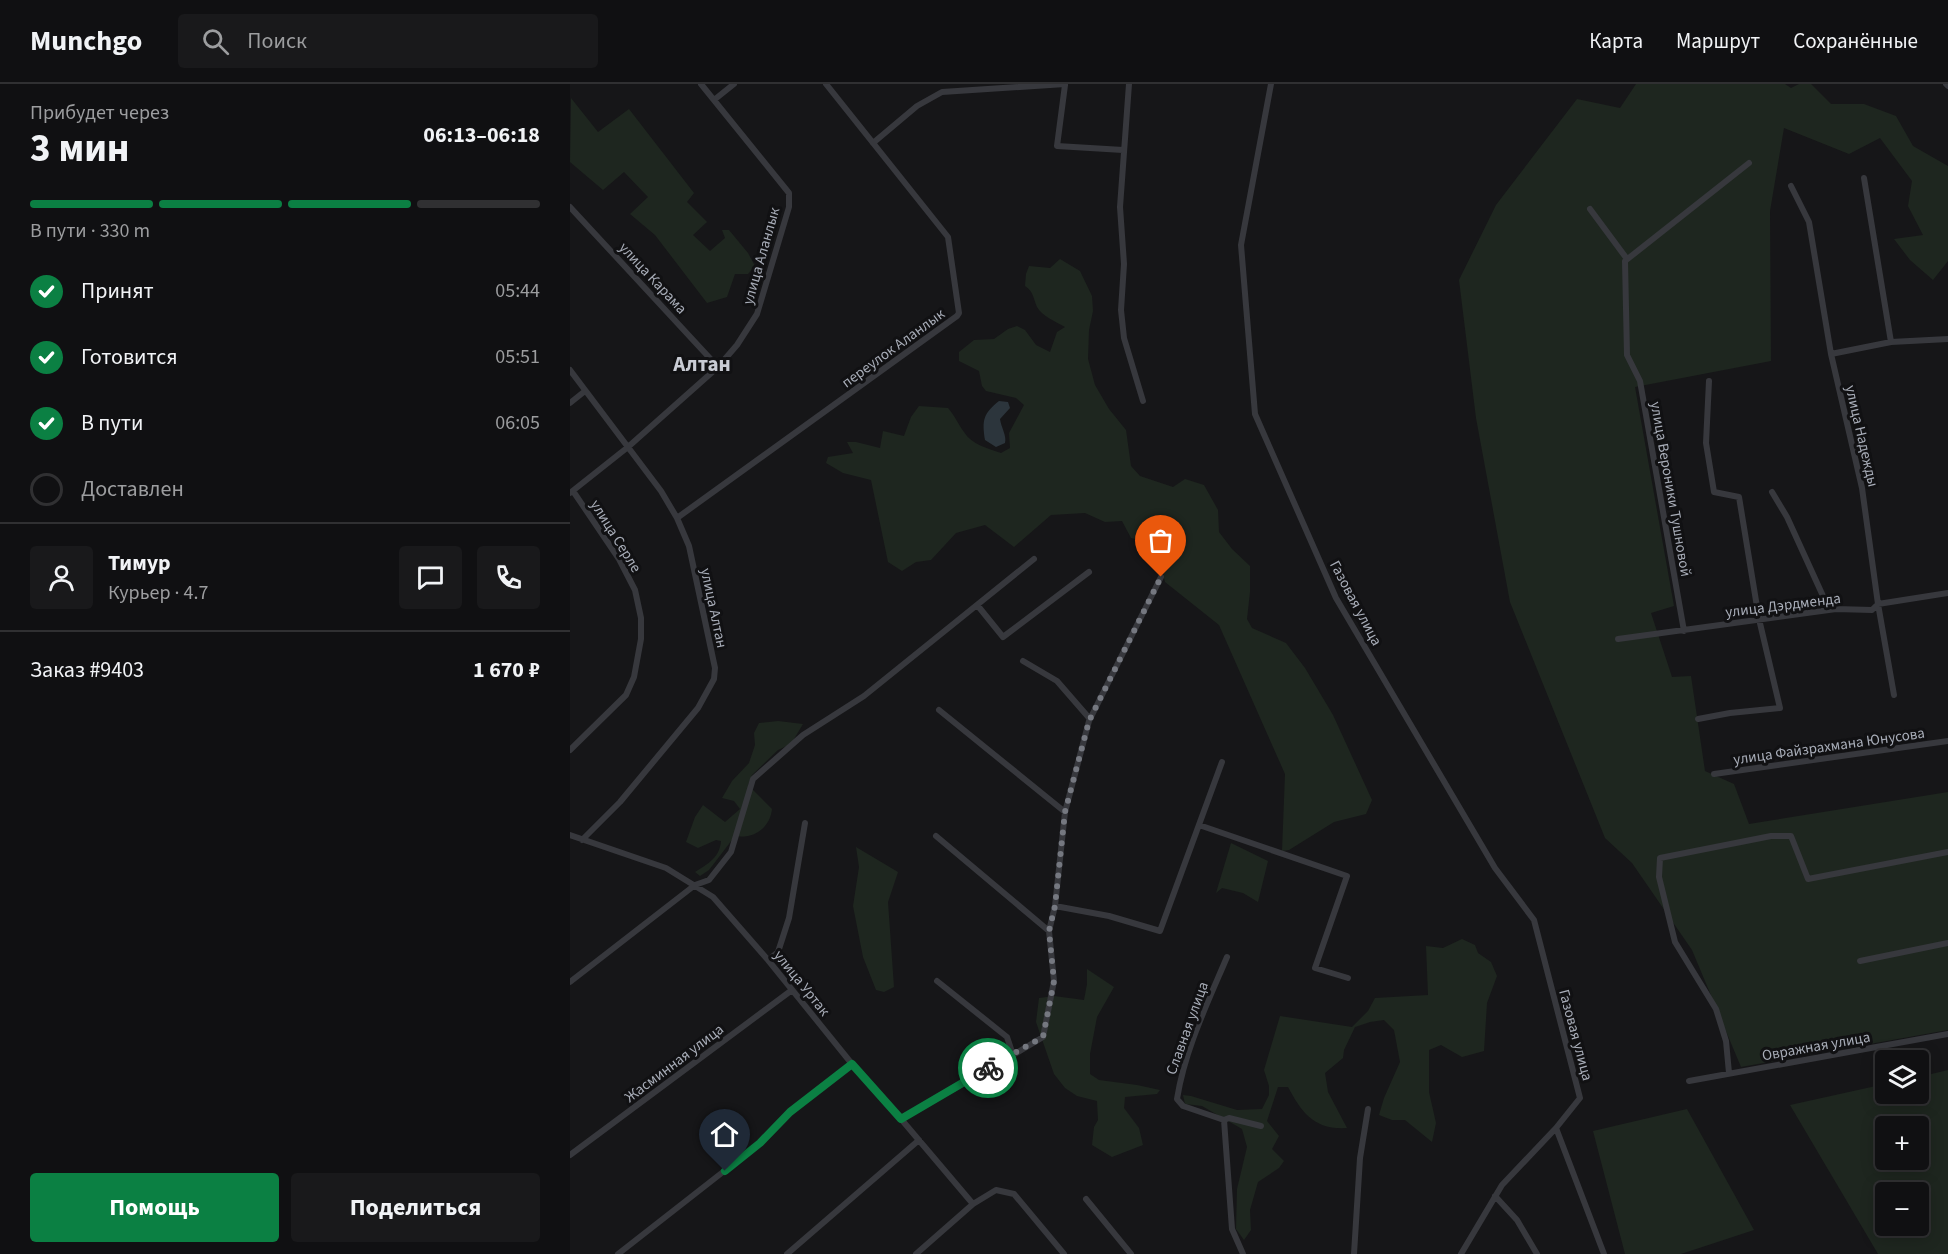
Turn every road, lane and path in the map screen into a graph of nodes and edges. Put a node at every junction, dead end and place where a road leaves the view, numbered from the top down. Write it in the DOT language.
graph roads {
  1 [pos="701,84"];
  2 [pos="734,84"];
  3 [pos="826,84"];
  4 [pos="1065,84"];
  5 [pos="1129,84"];
  6 [pos="1271,84"];
  7 [pos="714,100"];
  8 [pos="873,143"];
  9 [pos="1123,150"];
  10 [pos="1749,163"];
  11 [pos="1864,178"];
  12 [pos="1791,186"];
  13 [pos="570,207"];
  14 [pos="1590,209"];
  15 [pos="1627,259"];
  16 [pos="1948,339"];
  17 [pos="1892,342"];
  18 [pos="1831,354"];
  19 [pos="718,367"];
  20 [pos="570,370"];
  21 [pos="1709,381"];
  22 [pos="585,391"];
  23 [pos="1143,401"];
  24 [pos="570,403"];
  25 [pos="628,447"];
  26 [pos="572,492"];
  27 [pos="1773,492"];
  28 [pos="677,518"];
  29 [pos="1034,559"];
  30 [pos="1089,572"];
  31 [pos="1161,577"];
  32 [pos="1948,593"];
  33 [pos="1878,604"];
  34 [pos="978,606"];
  35 [pos="1836,609"];
  36 [pos="1759,619"];
  37 [pos="1684,631"];
  38 [pos="1618,639"];
  39 [pos="1023,661"];
  40 [pos="1894,695"];
  41 [pos="939,710"];
  42 [pos="1090,718"];
  43 [pos="1698,719"];
  44 [pos="1948,741"];
  45 [pos="570,750"];
  46 [pos="1222,762"];
  47 [pos="1714,774"];
  48 [pos="1065,812"];
  49 [pos="805,823"];
  50 [pos="1199,825"];
  51 [pos="570,835"];
  52 [pos="936,836"];
  53 [pos="582,840"];
  54 [pos="1948,852"];
  55 [pos="695,885"];
  56 [pos="1055,906"];
  57 [pos="1049,931"];
  58 [pos="1948,944"];
  59 [pos="1227,957"];
  60 [pos="768,960"];
  61 [pos="1860,961"];
  62 [pos="1348,978"];
  63 [pos="937,981"];
  64 [pos="570,982"];
  65 [pos="792,990"];
  66 [pos="1948,1034"];
  67 [pos="1013,1055"];
  68 [pos="852,1064"];
  69 [pos="1729,1073"];
  70 [pos="1689,1081"];
  71 [pos="1368,1108"];
  72 [pos="901,1119"];
  73 [pos="1224,1120"];
  74 [pos="1261,1126"];
  75 [pos="1556,1128"];
  76 [pos="919,1140"];
  77 [pos="570,1155"];
  78 [pos="1495,1196"];
  79 [pos="1086,1199"];
  80 [pos="973,1204"];
  81 [pos="618,1254"];
  82 [pos="787,1254"];
  83 [pos="916,1254"];
  84 [pos="1064,1254"];
  85 [pos="1131,1254"];
  86 [pos="1243,1254"];
  87 [pos="1354,1254"];
  88 [pos="1461,1254"];
  89 [pos="1537,1254"];
  90 [pos="1604,1254"];
  1 -- 7 [label="street, улица Аланлык"];
  2 -- 7 [label="street"];
  3 -- 8 [label="street, переулок Аланлык"];
  4 -- 8 [label="street"];
  4 -- 9 [label="street"];
  5 -- 9 [label="street"];
  6 -- 75 [label="street, Газовая улица"];
  7 -- 19 [label="street, улица Аланлык"];
  8 -- 28 [label="street, переулок Аланлык"];
  9 -- 23 [label="street"];
  10 -- 15 [label="street"];
  11 -- 17 [label="street"];
  12 -- 18 [label="street, улица Надежды"];
  13 -- 19 [label="street, улица Карама"];
  14 -- 15 [label="street"];
  15 -- 37 [label="street, улица Вероники Тушновой"];
  16 -- 17 [label="street"];
  17 -- 18 [label="street"];
  18 -- 33 [label="street, улица Надежды"];
  19 -- 25 [label="street, улица Аланлык"];
  20 -- 22 [label="street, улица Алтан"];
  21 -- 36 [label="street"];
  22 -- 24 [label="street"];
  22 -- 25 [label="street, улица Алтан"];
  25 -- 26 [label="street, улица Аланлык"];
  25 -- 28 [label="street, улица Алтан"];
  26 -- 45 [label="street, улица Серле"];
  27 -- 35 [label="street"];
  28 -- 53 [label="street, улица Алтан"];
  29 -- 34 [label="street"];
  30 -- 34 [label="street"];
  31 -- 42 [label="street"];
  32 -- 33 [label="street, улица Дэрдменда"];
  33 -- 35 [label="street, улица Дэрдменда"];
  33 -- 40 [label="street, улица Надежды"];
  34 -- 55 [label="street"];
  35 -- 36 [label="street, улица Дэрдменда"];
  36 -- 37 [label="street, улица Дэрдменда"];
  36 -- 43 [label="street"];
  37 -- 38 [label="street, улица Дэрдменда"];
  39 -- 42 [label="street"];
  41 -- 48 [label="street"];
  42 -- 48 [label="street"];
  44 -- 47 [label="street, улица Файзрахмана Юнусова"];
  46 -- 50 [label="street"];
  48 -- 56 [label="street"];
  49 -- 60 [label="street"];
  50 -- 56 [label="street"];
  50 -- 62 [label="street"];
  51 -- 53 [label="street, улица Уртак"];
  52 -- 57 [label="street"];
  53 -- 55 [label="street, улица Уртак"];
  54 -- 69 [label="street"];
  55 -- 60 [label="street, улица Уртак"];
  55 -- 64 [label="street"];
  56 -- 57 [label="street"];
  57 -- 67 [label="street"];
  58 -- 61 [label="street"];
  59 -- 73 [label="street, Славная улица"];
  60 -- 65 [label="street, улица Уртак"];
  63 -- 67 [label="street"];
  65 -- 68 [label="street, улица Уртак"];
  65 -- 77 [label="street, Жасминная улица"];
  66 -- 69 [label="street, Овражная улица"];
  67 -- 72 [label="street"];
  68 -- 72 [label="street, улица Уртак"];
  68 -- 81 [label="street"];
  69 -- 70 [label="street, Овражная улица"];
  71 -- 87 [label="street"];
  72 -- 76 [label="street, улица Уртак"];
  73 -- 74 [label="street"];
  73 -- 86 [label="street"];
  75 -- 78 [label="street"];
  75 -- 90 [label="street"];
  76 -- 80 [label="street, улица Уртак"];
  76 -- 82 [label="street"];
  78 -- 88 [label="street"];
  78 -- 89 [label="street"];
  79 -- 85 [label="street"];
  80 -- 83 [label="street"];
  80 -- 84 [label="street"];
}
